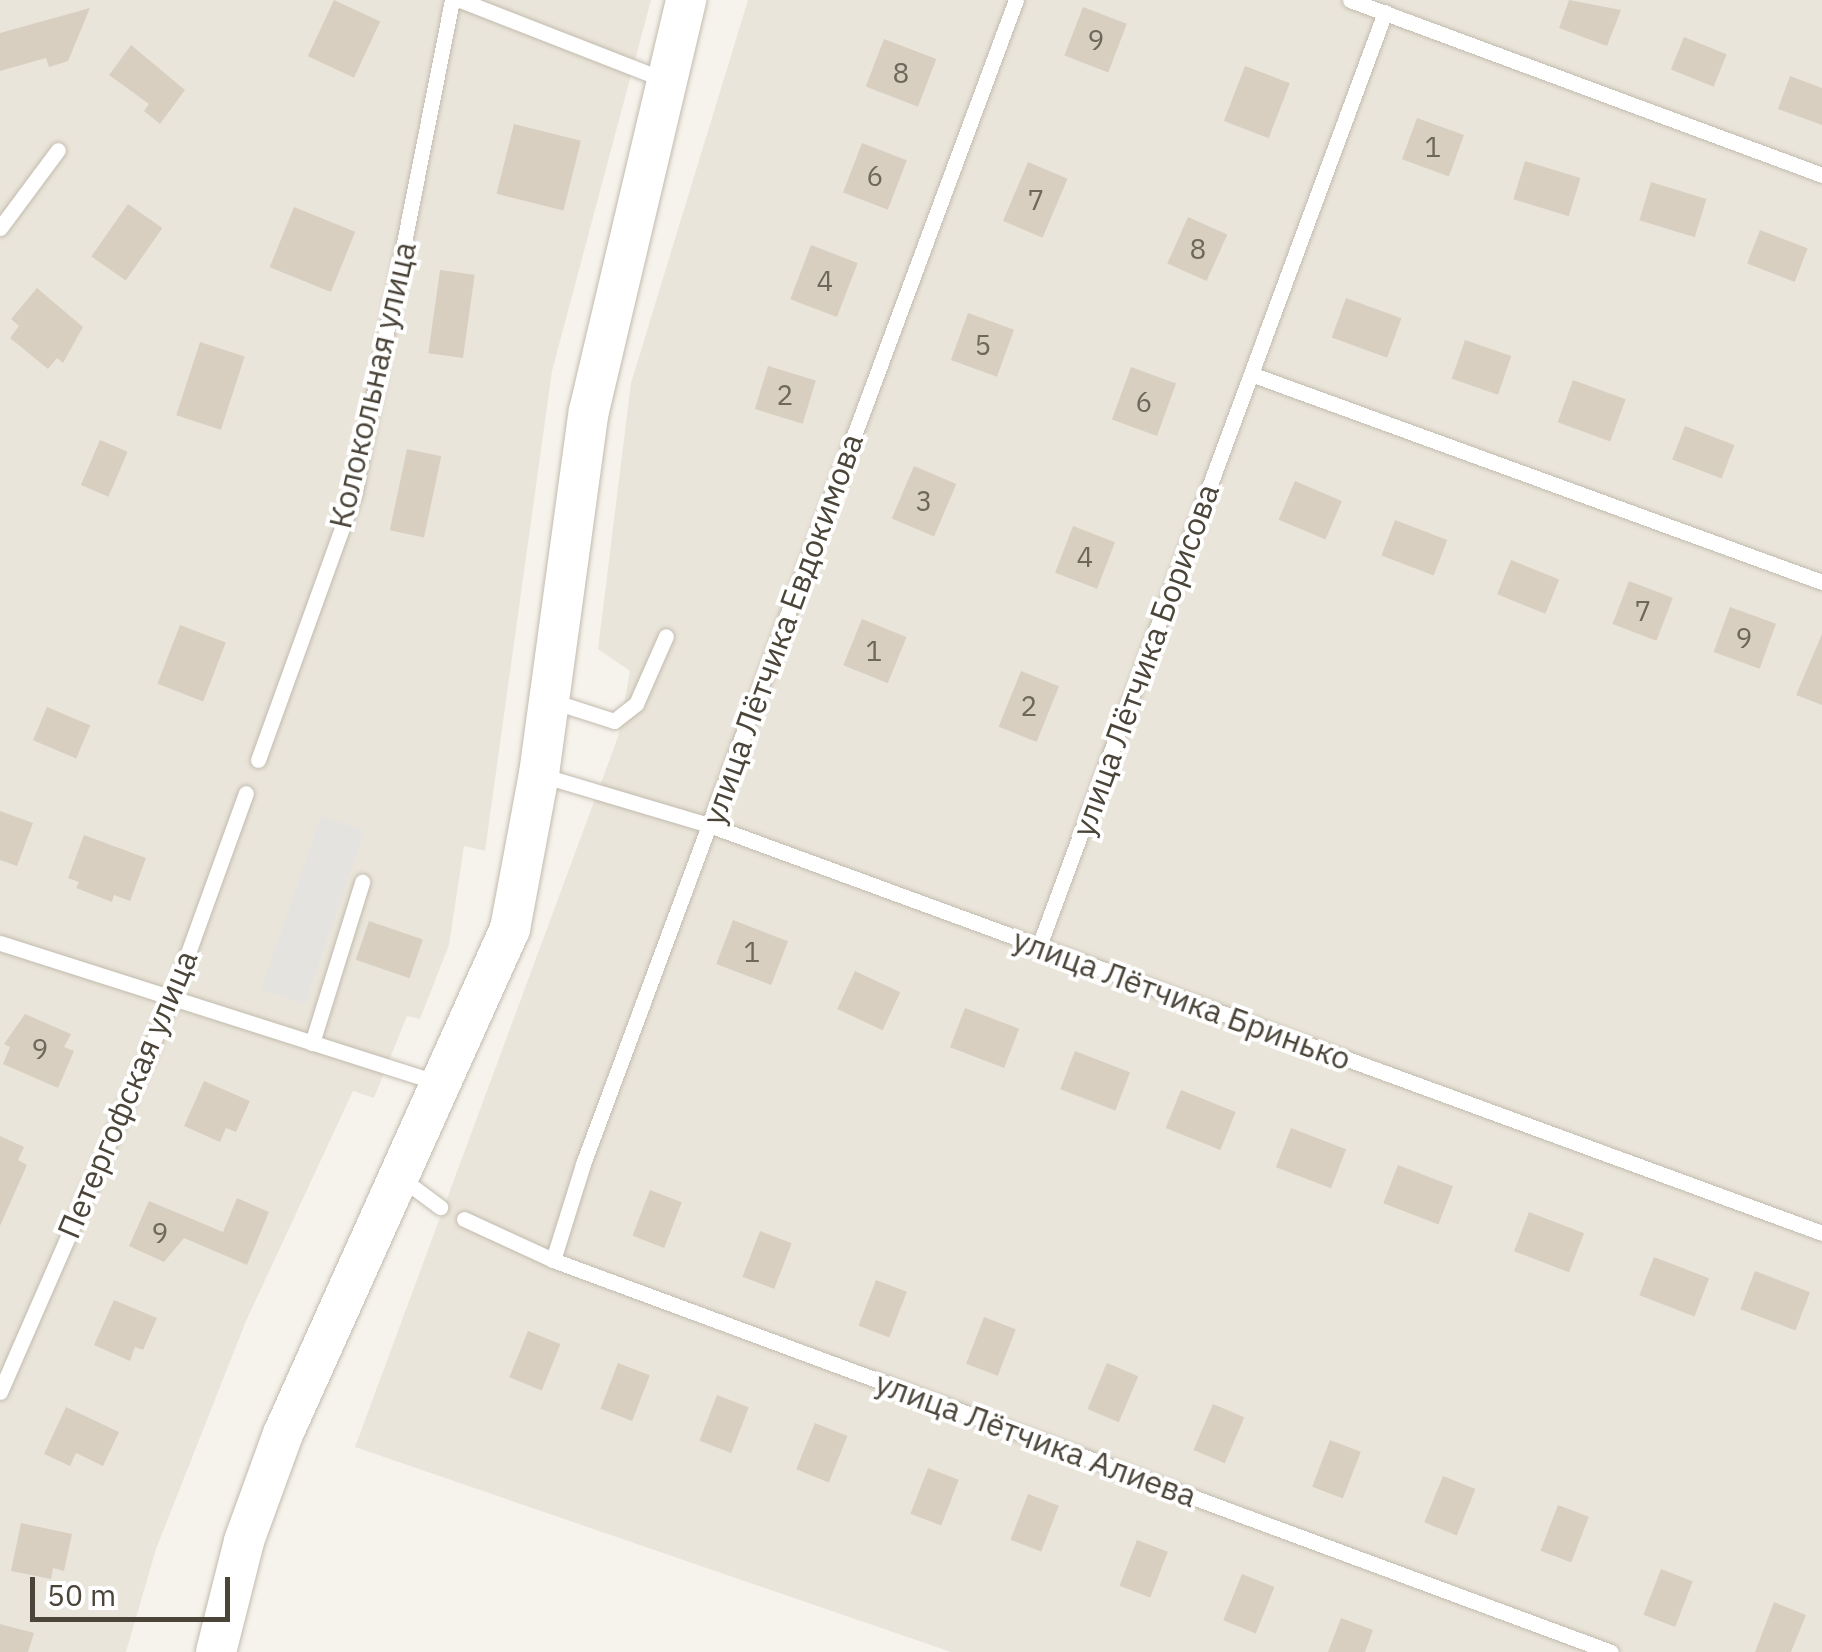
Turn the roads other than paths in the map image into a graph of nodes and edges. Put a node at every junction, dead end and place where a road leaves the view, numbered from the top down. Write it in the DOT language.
graph roads {
  1 [pos="456,0"];
  2 [pos="686,0"];
  3 [pos="1016,0"];
  4 [pos="1350,0"];
  5 [pos="1385,12"];
  6 [pos="665,80"];
  7 [pos="58,150"];
  8 [pos="1822,175"];
  9 [pos="0,228"];
  10 [pos="1251,374"];
  11 [pos="1822,582"];
  12 [pos="666,636"];
  13 [pos="549,700"];
  14 [pos="258,760"];
  15 [pos="539,774"];
  16 [pos="246,793"];
  17 [pos="709,826"];
  18 [pos="362,882"];
  19 [pos="0,944"];
  20 [pos="1039,946"];
  21 [pos="171,1000"];
  22 [pos="312,1043"];
  23 [pos="445,1084"];
  24 [pos="402,1178"];
  25 [pos="440,1208"];
  26 [pos="464,1218"];
  27 [pos="1822,1233"];
  28 [pos="553,1260"];
  29 [pos="0,1392"];
  30 [pos="216,1652"];
  31 [pos="1610,1652"];
  1 -- 6 [label="lane"];
  1 -- 14 [label="lane, Колокольная улица"];
  2 -- 6 [label="street"];
  3 -- 17 [label="lane, улица Лётчика Евдокимова"];
  4 -- 5 [label="lane"];
  5 -- 8 [label="lane"];
  5 -- 10 [label="lane, улица Лётчика Борисова"];
  6 -- 13 [label="street"];
  7 -- 9 [label="lane"];
  10 -- 11 [label="lane"];
  10 -- 20 [label="lane, улица Лётчика Борисова"];
  12 -- 13 [label="lane"];
  13 -- 15 [label="street"];
  15 -- 17 [label="lane, улица Лётчика Бринько"];
  15 -- 23 [label="street"];
  16 -- 21 [label="lane, Петергофская улица"];
  17 -- 20 [label="lane, улица Лётчика Бринько"];
  17 -- 28 [label="lane, улица Лётчика Евдокимова"];
  18 -- 22 [label="lane"];
  19 -- 21 [label="lane"];
  20 -- 27 [label="lane, улица Лётчика Бринько"];
  21 -- 22 [label="lane"];
  21 -- 29 [label="lane, Петергофская улица"];
  22 -- 23 [label="lane"];
  23 -- 24 [label="street"];
  24 -- 25 [label="lane"];
  24 -- 30 [label="street"];
  26 -- 28 [label="lane, улица Лётчика Алиева"];
  28 -- 31 [label="lane, улица Лётчика Алиева"];
}
